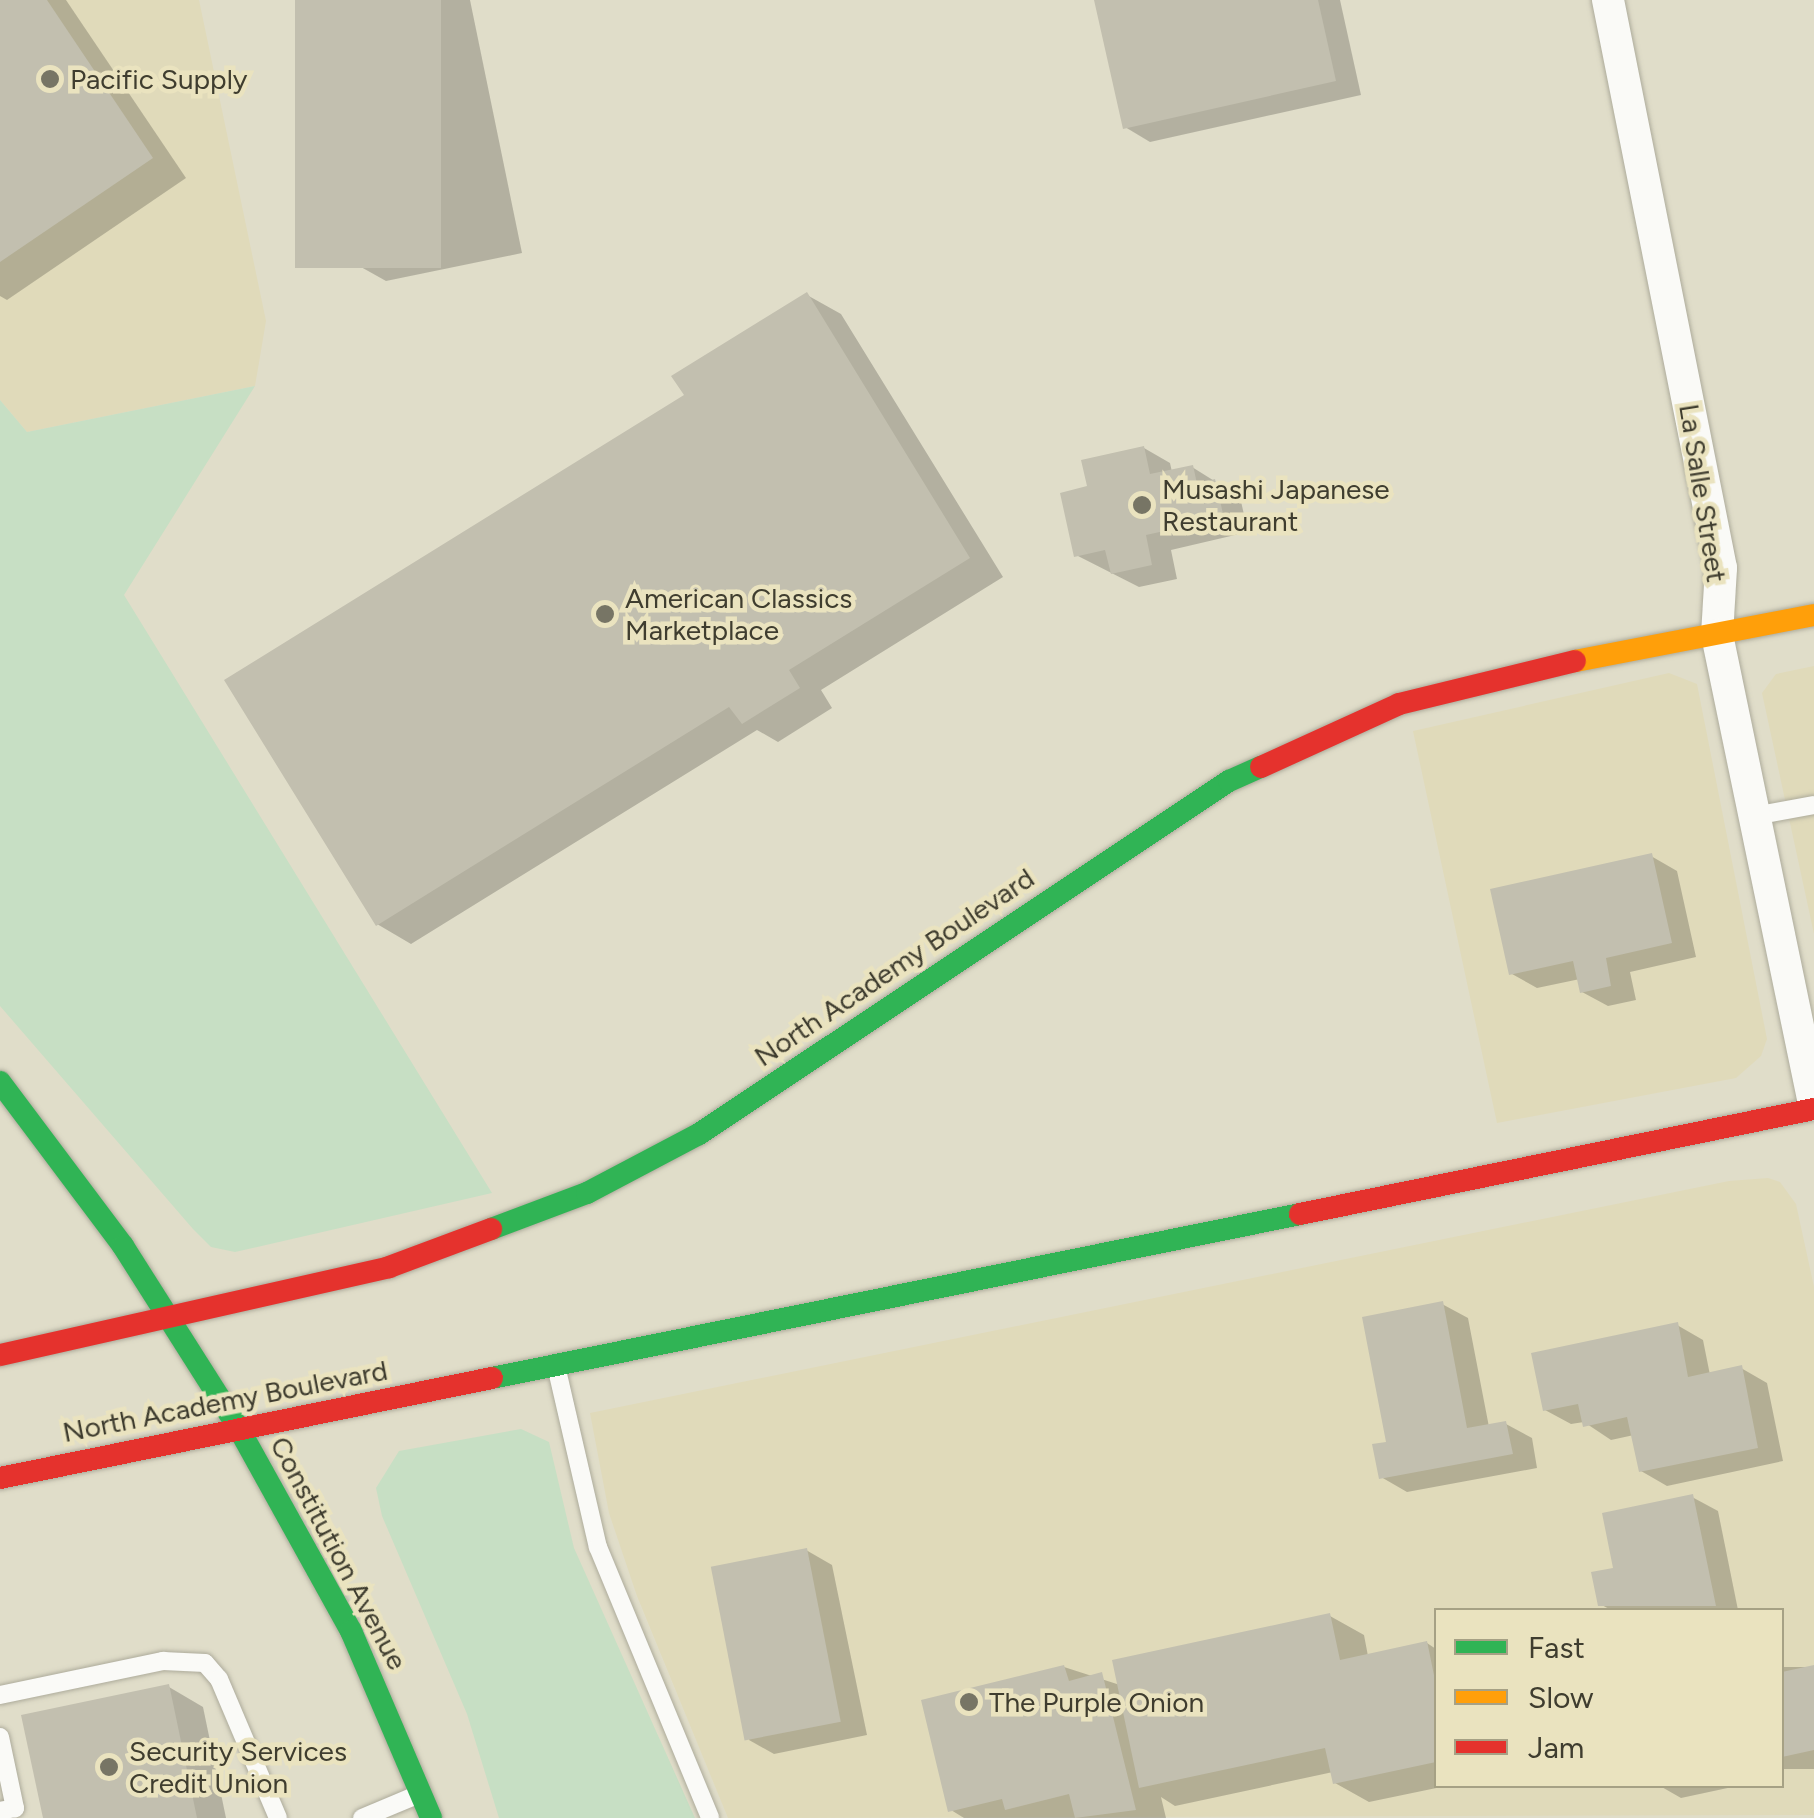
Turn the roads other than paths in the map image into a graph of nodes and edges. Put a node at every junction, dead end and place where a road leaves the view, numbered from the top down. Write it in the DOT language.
graph roads {
  1 [pos="1608,0"];
  2 [pos="1814,615"];
  3 [pos="1717,635"];
  4 [pos="1814,805"];
  5 [pos="1754,816"];
  6 [pos="0,1082"];
  7 [pos="1814,1106"];
  8 [pos="173,1320"];
  9 [pos="0,1355"];
  10 [pos="555,1365"];
  11 [pos="240,1430"];
  12 [pos="0,1478"];
  13 [pos="0,1695"];
  14 [pos="0,1737"];
  15 [pos="422,1792"];
  16 [pos="0,1811"];
  17 [pos="278,1818"];
  18 [pos="362,1818"];
  19 [pos="432,1818"];
  20 [pos="710,1818"];
  1 -- 3 [label="street, La Salle Street"];
  2 -- 3 [label="main road, North Academy Boulevard"];
  3 -- 5 [label="street, La Salle Street"];
  3 -- 8 [label="main road, North Academy Boulevard"];
  4 -- 5 [label="lane"];
  5 -- 7 [label="street, La Salle Street"];
  6 -- 8 [label="main road, Constitution Avenue"];
  7 -- 10 [label="main road, North Academy Boulevard"];
  8 -- 9 [label="main road, North Academy Boulevard"];
  8 -- 11 [label="main road, Constitution Avenue"];
  10 -- 11 [label="main road, North Academy Boulevard"];
  10 -- 20 [label="lane"];
  11 -- 12 [label="main road, North Academy Boulevard"];
  11 -- 15 [label="main road, Constitution Avenue"];
  13 -- 17 [label="lane"];
  14 -- 16 [label="lane"];
  15 -- 18 [label="lane"];
  15 -- 19 [label="main road, Constitution Avenue"];
}
